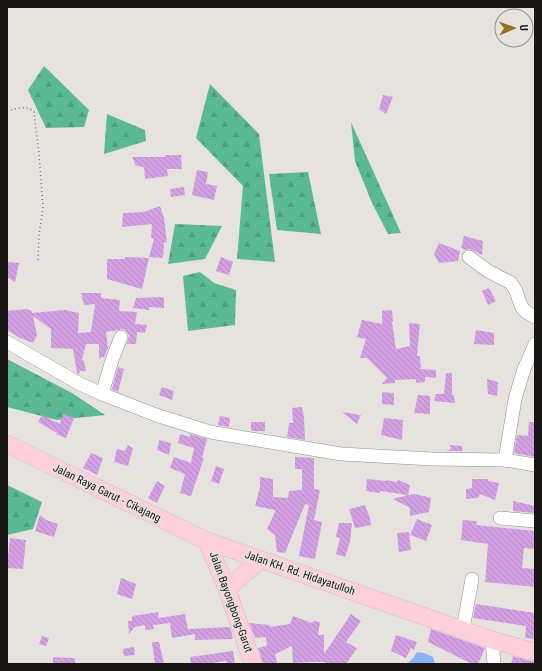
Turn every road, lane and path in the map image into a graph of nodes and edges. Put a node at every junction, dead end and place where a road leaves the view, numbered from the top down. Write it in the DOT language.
graph roads {
  1 [pos="7,111"];
  2 [pos="469,257"];
  3 [pos="38,262"];
  4 [pos="535,317"];
  5 [pos="121,337"];
  6 [pos="7,342"];
  7 [pos="535,344"];
  8 [pos="102,394"];
  9 [pos="7,444"];
  10 [pos="505,460"];
  11 [pos="535,465"];
  12 [pos="500,518"];
  13 [pos="535,521"];
  14 [pos="207,541"];
  15 [pos="260,560"];
  16 [pos="472,579"];
  17 [pos="227,589"];
  18 [pos="463,629"];
  19 [pos="492,640"];
  20 [pos="535,652"];
  21 [pos="253,664"];
  22 [pos="494,664"];
  1 -- 3 [label="path"];
  2 -- 4 [label="street"];
  5 -- 8 [label="street"];
  6 -- 8 [label="street"];
  7 -- 10 [label="street"];
  8 -- 10 [label="street"];
  9 -- 14 [label="main road, Jalan Raya Garut - Cikajang"];
  10 -- 11 [label="street"];
  12 -- 13 [label="street"];
  14 -- 15 [label="main road, Jalan KH. Rd. Hidayatulloh"];
  14 -- 17 [label="main road, Jalan Bayongbong-Garut"];
  15 -- 17 [label="main road"];
  15 -- 18 [label="main road, Jalan KH. Rd. Hidayatulloh"];
  16 -- 18 [label="street"];
  17 -- 21 [label="main road, Jalan Bayongbong-Garut"];
  18 -- 19 [label="main road, Jalan KH. Rd. Hidayatulloh"];
  19 -- 20 [label="main road, Jalan KH. Rd. Hidayatulloh"];
  19 -- 22 [label="street"];
}
